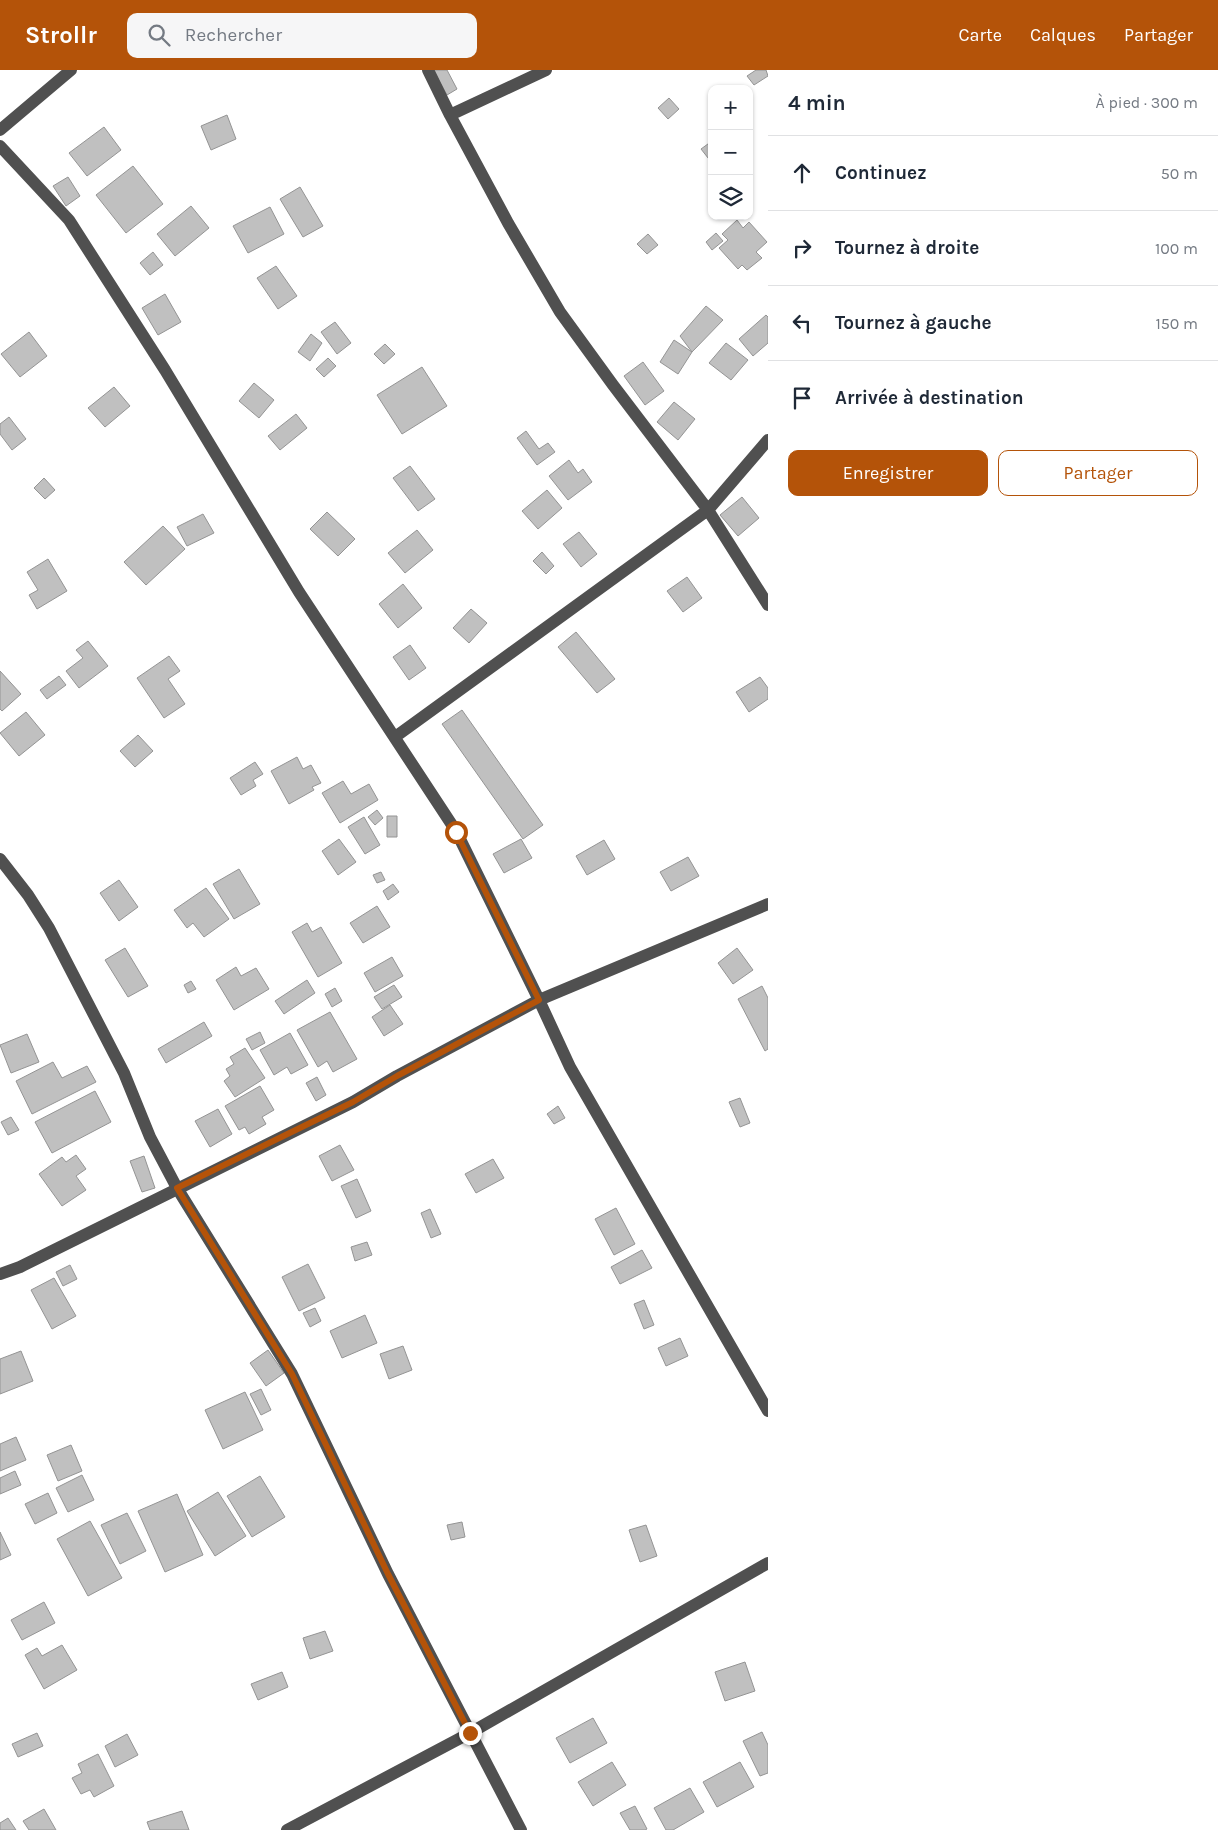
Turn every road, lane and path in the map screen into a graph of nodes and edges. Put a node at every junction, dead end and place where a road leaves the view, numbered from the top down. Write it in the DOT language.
graph roads {
  1 [pos="71,70"];
  2 [pos="428,70"];
  3 [pos="546,70"];
  4 [pos="450,115"];
  5 [pos="0,130"];
  6 [pos="0,146"];
  7 [pos="768,440"];
  8 [pos="708,510"];
  9 [pos="768,605"];
  10 [pos="395,737"];
  11 [pos="0,859"];
  12 [pos="768,904"];
  13 [pos="539,1000"];
  14 [pos="177,1188"];
  15 [pos="0,1274"];
  16 [pos="768,1411"];
  17 [pos="768,1564"];
  18 [pos="470,1733"];
  19 [pos="287,1830"];
  20 [pos="521,1830"];
  1 -- 5 [label="street"];
  2 -- 4 [label="street"];
  3 -- 4 [label="street"];
  4 -- 8 [label="street"];
  6 -- 10 [label="street"];
  7 -- 8 [label="street"];
  8 -- 9 [label="street"];
  8 -- 10 [label="street"];
  10 -- 13 [label="street"];
  11 -- 14 [label="street"];
  12 -- 13 [label="street"];
  13 -- 14 [label="street"];
  13 -- 16 [label="street"];
  14 -- 15 [label="street"];
  14 -- 18 [label="street"];
  17 -- 18 [label="street"];
  18 -- 19 [label="street"];
  18 -- 20 [label="street"];
}
